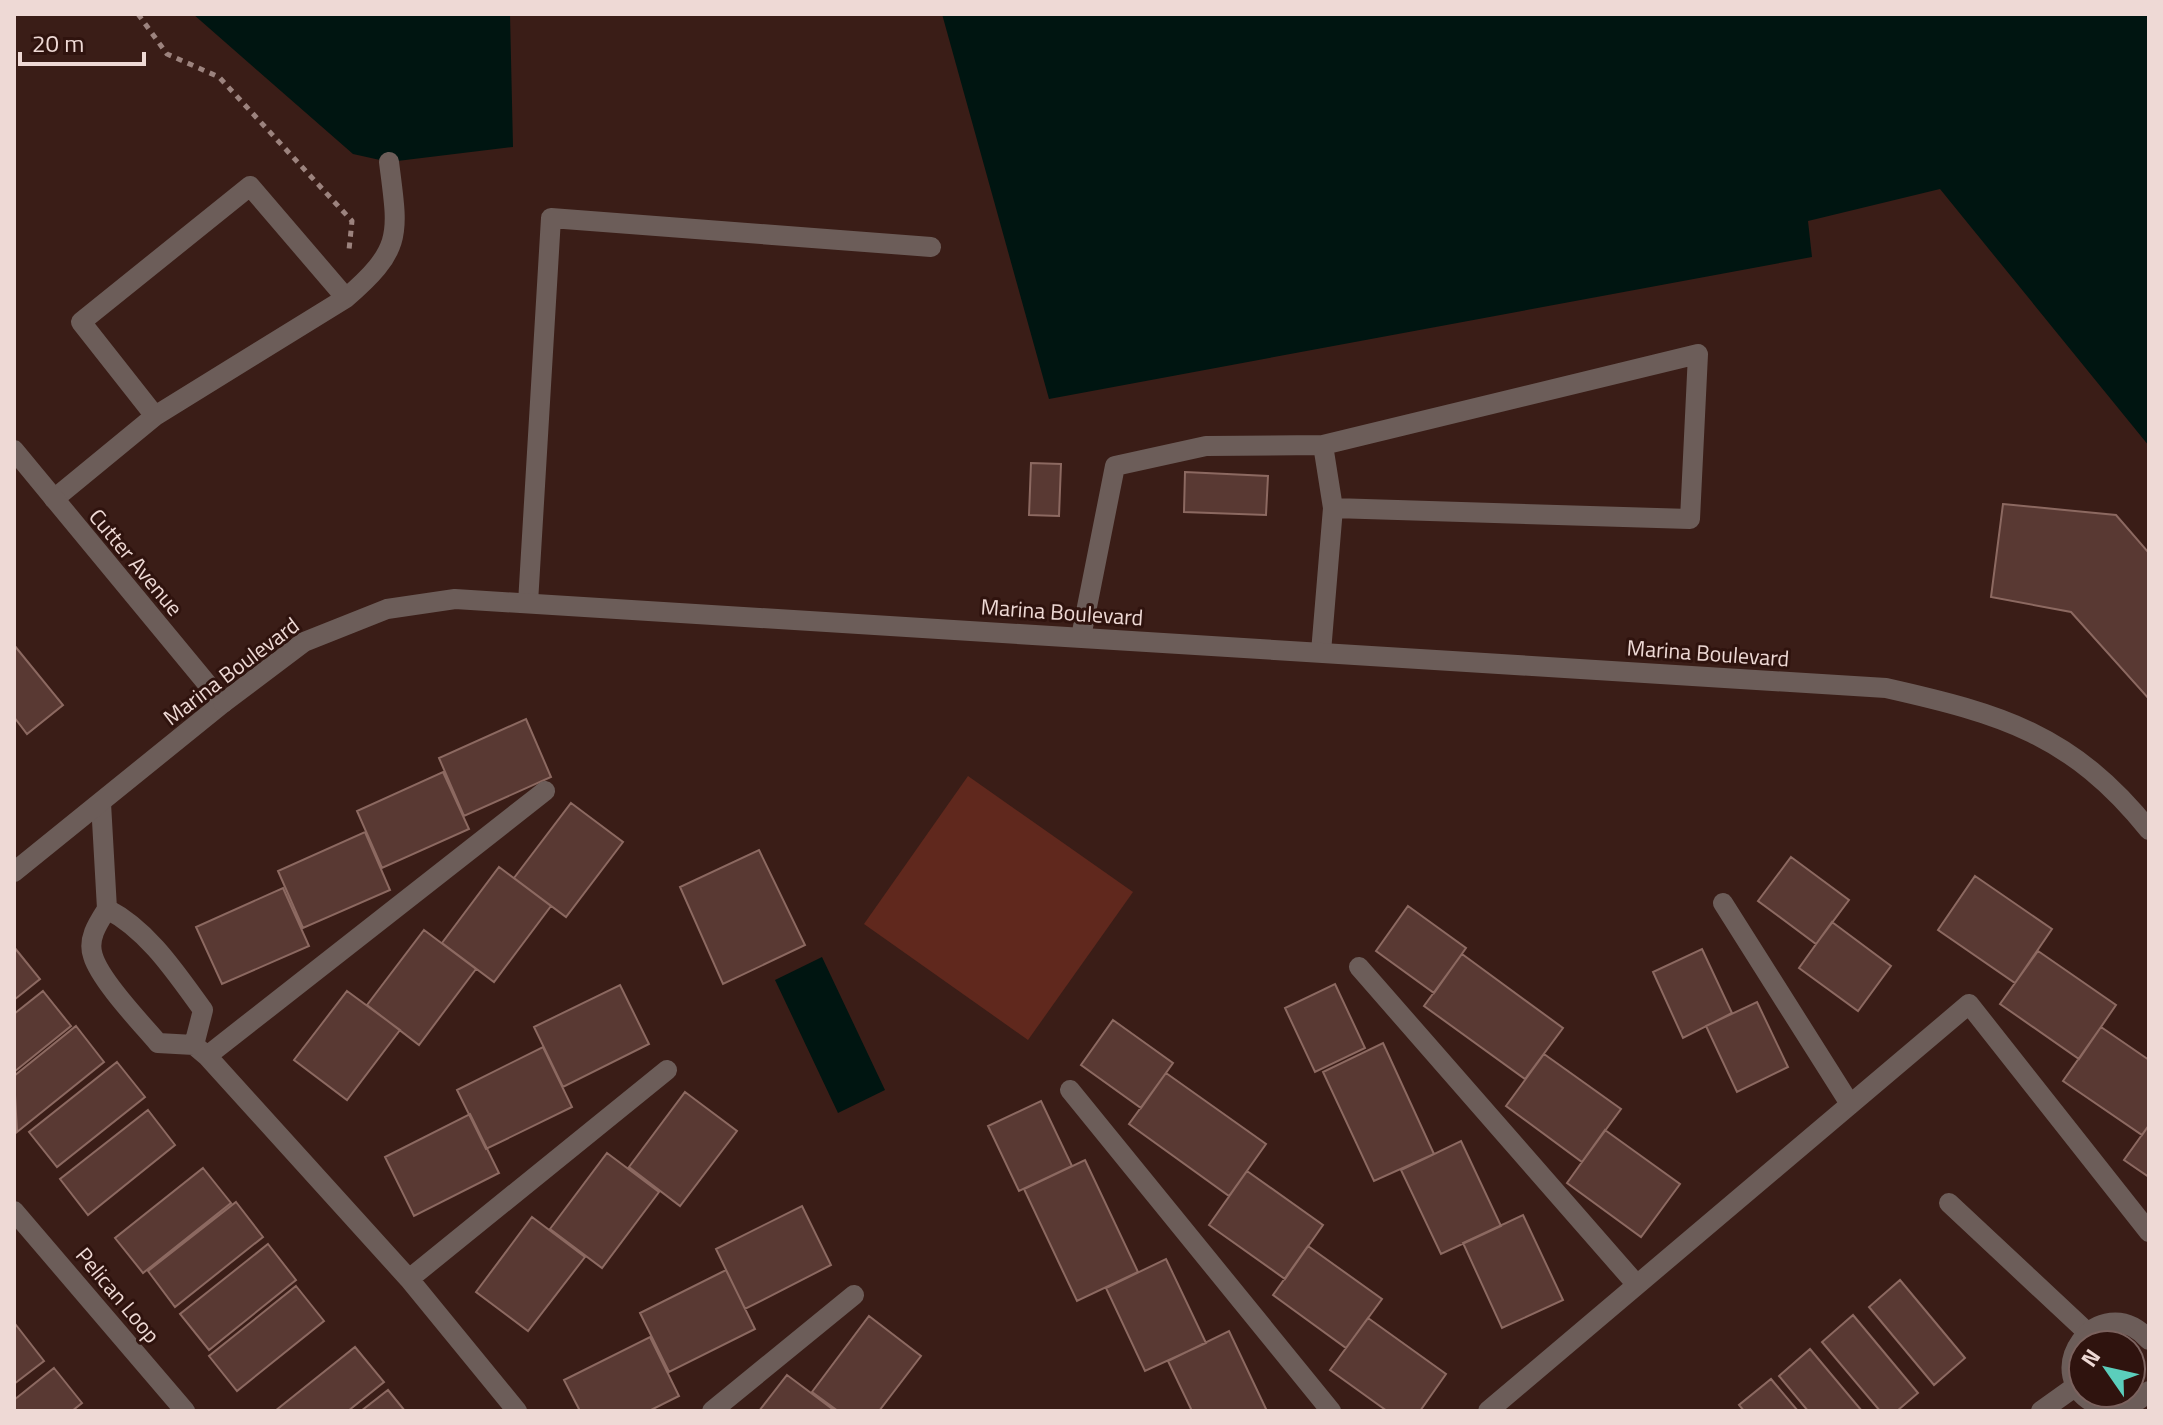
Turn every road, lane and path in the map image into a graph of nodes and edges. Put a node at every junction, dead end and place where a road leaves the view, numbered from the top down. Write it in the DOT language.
graph roads {
  1 [pos="138,14"];
  2 [pos="389,162"];
  3 [pos="931,247"];
  4 [pos="346,298"];
  5 [pos="155,416"];
  6 [pos="1323,445"];
  7 [pos="14,450"];
  8 [pos="54,499"];
  9 [pos="1333,508"];
  10 [pos="528,603"];
  11 [pos="1081,637"];
  12 [pos="1321,652"];
  13 [pos="223,703"];
  14 [pos="545,791"];
  15 [pos="101,803"];
  16 [pos="2149,830"];
  17 [pos="14,872"];
  18 [pos="1723,903"];
  19 [pos="107,909"];
  20 [pos="1359,967"];
  21 [pos="200,1050"];
  22 [pos="667,1070"];
  23 [pos="1070,1090"];
  24 [pos="1850,1104"];
  25 [pos="1949,1203"];
  26 [pos="14,1211"];
  27 [pos="2149,1232"];
  28 [pos="409,1279"];
  29 [pos="1637,1285"];
  30 [pos="854,1295"];
  31 [pos="2084,1329"];
  32 [pos="2093,1329"];
  33 [pos="2136,1329"];
  34 [pos="2067,1392"];
  35 [pos="185,1411"];
  36 [pos="517,1411"];
  37 [pos="712,1411"];
  38 [pos="1331,1411"];
  39 [pos="1488,1411"];
  40 [pos="2041,1411"];
  1 -- 4 [label="path"];
  2 -- 4 [label="street"];
  3 -- 10 [label="street"];
  4 -- 5 [label="street"];
  4 -- 5 [label="street"];
  5 -- 8 [label="street"];
  6 -- 9 [label="street"];
  6 -- 9 [label="street"];
  6 -- 11 [label="street"];
  7 -- 8 [label="street, Cutter Avenue"];
  8 -- 13 [label="street, Cutter Avenue"];
  9 -- 12 [label="street"];
  10 -- 11 [label="street, Marina Boulevard"];
  10 -- 13 [label="street, Marina Boulevard"];
  11 -- 12 [label="street, Marina Boulevard"];
  12 -- 16 [label="street, Marina Boulevard"];
  13 -- 15 [label="street, Marina Boulevard"];
  14 -- 21 [label="street"];
  15 -- 17 [label="street, Marina Boulevard"];
  15 -- 19 [label="street"];
  18 -- 24 [label="street"];
  19 -- 21 [label="street"];
  19 -- 21 [label="street"];
  20 -- 29 [label="street"];
  21 -- 28 [label="street"];
  22 -- 28 [label="street"];
  23 -- 38 [label="street"];
  24 -- 27 [label="street"];
  24 -- 29 [label="street"];
  25 -- 31 [label="street"];
  26 -- 35 [label="street, Pelican Loop"];
  28 -- 36 [label="street"];
  29 -- 39 [label="street"];
  30 -- 37 [label="street"];
  32 -- 33 [label="street"];
  34 -- 40 [label="street"];
}
